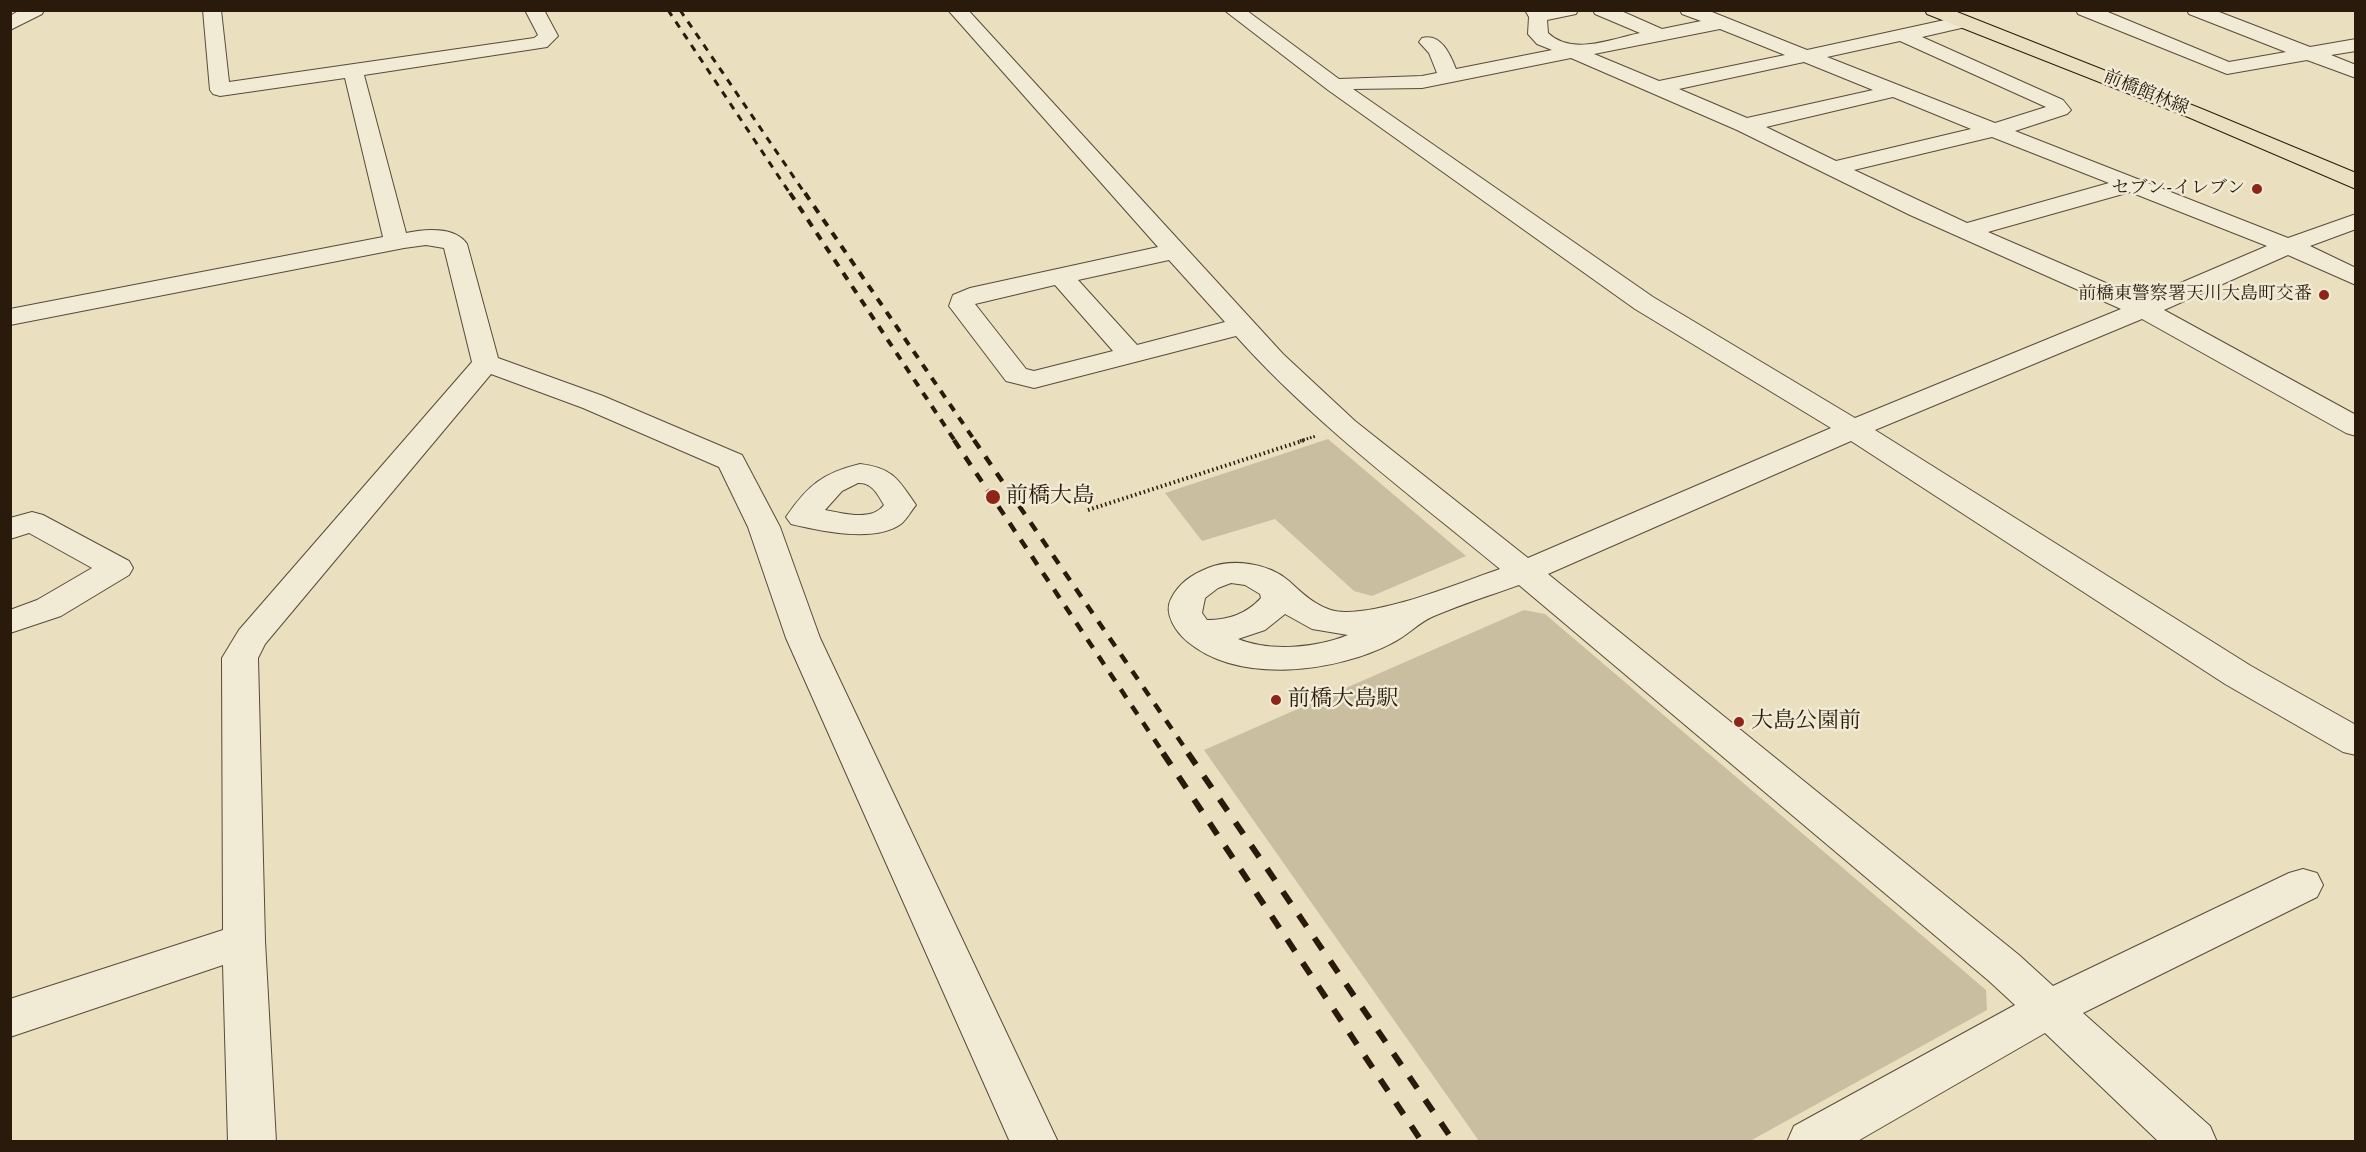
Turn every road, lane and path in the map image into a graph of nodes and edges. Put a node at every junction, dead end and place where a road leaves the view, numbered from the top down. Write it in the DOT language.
graph roads {
  1 [pos="35,10"];
  2 [pos="212,10"];
  3 [pos="534,10"];
  4 [pos="957,10"];
  5 [pos="1569,10"];
  6 [pos="1602,10"];
  7 [pos="1689,10"];
  8 [pos="1934,10"];
  9 [pos="2085,10"];
  10 [pos="2196,10"];
  11 [pos="1237,11"];
  12 [pos="2245,12"];
  13 [pos="1536,14"];
  14 [pos="1960,16"];
  15 [pos="2215,18"];
  16 [pos="1720,23"];
  17 [pos="10,24"];
  18 [pos="1660,35"];
  19 [pos="1902,35"];
  20 [pos="1429,42"];
  21 [pos="2355,45"];
  22 [pos="1571,53"];
  23 [pos="2307,55"];
  24 [pos="1805,56"];
  25 [pos="352,71"];
  26 [pos="2355,72"];
  27 [pos="1448,77"];
  28 [pos="1335,86"];
  29 [pos="1657,88"];
  30 [pos="1894,91"];
  31 [pos="1745,125"];
  32 [pos="1994,130"];
  33 [pos="2355,166"];
  34 [pos="1834,168"];
  35 [pos="2355,182"];
  36 [pos="2133,184"];
  37 [pos="2355,221"];
  38 [pos="1967,230"];
  39 [pos="396,242"];
  40 [pos="2288,246"];
  41 [pos="1174,251"];
  42 [pos="1061,276"];
  43 [pos="2355,278"];
  44 [pos="2143,309"];
  45 [pos="10,317"];
  46 [pos="1242,326"];
  47 [pos="1131,355"];
  48 [pos="486,363"];
  49 [pos="1345,427"];
  50 [pos="2355,427"];
  51 [pos="1853,429"];
  52 [pos="1088,510"];
  53 [pos="802,517"];
  54 [pos="764,527"];
  55 [pos="10,529"];
  56 [pos="1523,572"];
  57 [pos="1276,588"];
  58 [pos="1419,609"];
  59 [pos="10,622"];
  60 [pos="1201,632"];
  61 [pos="2355,741"];
  62 [pos="2303,885"];
  63 [pos="244,941"];
  64 [pos="2048,1009"];
  65 [pos="10,1017"];
  66 [pos="252,1142"];
  67 [pos="1034,1142"];
  68 [pos="1811,1142"];
  69 [pos="2193,1142"];
  1 -- 17 [label="street"];
  2 -- 25 [label="street"];
  3 -- 25 [label="street"];
  4 -- 41 [label="street"];
  5 -- 13 [label="street"];
  6 -- 18 [label="street"];
  7 -- 16 [label="street"];
  8 -- 14 [label="main road, 前橋館林線"];
  9 -- 23 [label="street"];
  10 -- 15 [label="street"];
  11 -- 28 [label="street"];
  12 -- 15 [label="street"];
  13 -- 22 [label="street"];
  14 -- 19 [label="street"];
  14 -- 33 [label="main road, 前橋館林線"];
  14 -- 35 [label="main road, 前橋館林線"];
  15 -- 23 [label="street"];
  16 -- 18 [label="street"];
  16 -- 24 [label="street"];
  18 -- 22 [label="street"];
  19 -- 24 [label="street"];
  19 -- 32 [label="street"];
  20 -- 27 [label="street"];
  21 -- 23 [label="street"];
  22 -- 27 [label="street"];
  22 -- 29 [label="street"];
  23 -- 26 [label="street"];
  24 -- 29 [label="street"];
  24 -- 30 [label="street"];
  25 -- 39 [label="street"];
  27 -- 28 [label="street"];
  28 -- 51 [label="street"];
  29 -- 31 [label="street"];
  30 -- 31 [label="street"];
  30 -- 32 [label="street"];
  31 -- 34 [label="street"];
  32 -- 34 [label="street"];
  32 -- 36 [label="street"];
  34 -- 38 [label="street"];
  36 -- 38 [label="street"];
  36 -- 40 [label="street"];
  37 -- 40 [label="street"];
  38 -- 44 [label="street"];
  39 -- 45 [label="street"];
  39 -- 48 [label="street"];
  40 -- 43 [label="street"];
  40 -- 44 [label="street"];
  41 -- 42 [label="street"];
  41 -- 46 [label="street"];
  42 -- 47 [label="street"];
  42 -- 47 [label="street"];
  44 -- 50 [label="street"];
  44 -- 51 [label="street"];
  46 -- 47 [label="street"];
  46 -- 49 [label="street"];
  48 -- 54 [label="street"];
  48 -- 63 [label="street"];
  49 -- 52 [label="path"];
  49 -- 56 [label="street"];
  51 -- 56 [label="street"];
  51 -- 61 [label="street"];
  53 -- 54 [label="street"];
  54 -- 67 [label="street"];
  55 -- 59 [label="street"];
  56 -- 58 [label="street"];
  56 -- 64 [label="street"];
  57 -- 58 [label="street"];
  57 -- 60 [label="street"];
  57 -- 60 [label="street"];
  58 -- 60 [label="street"];
  62 -- 64 [label="street"];
  63 -- 65 [label="street"];
  63 -- 66 [label="street"];
  64 -- 68 [label="street"];
  64 -- 69 [label="street"];
}
